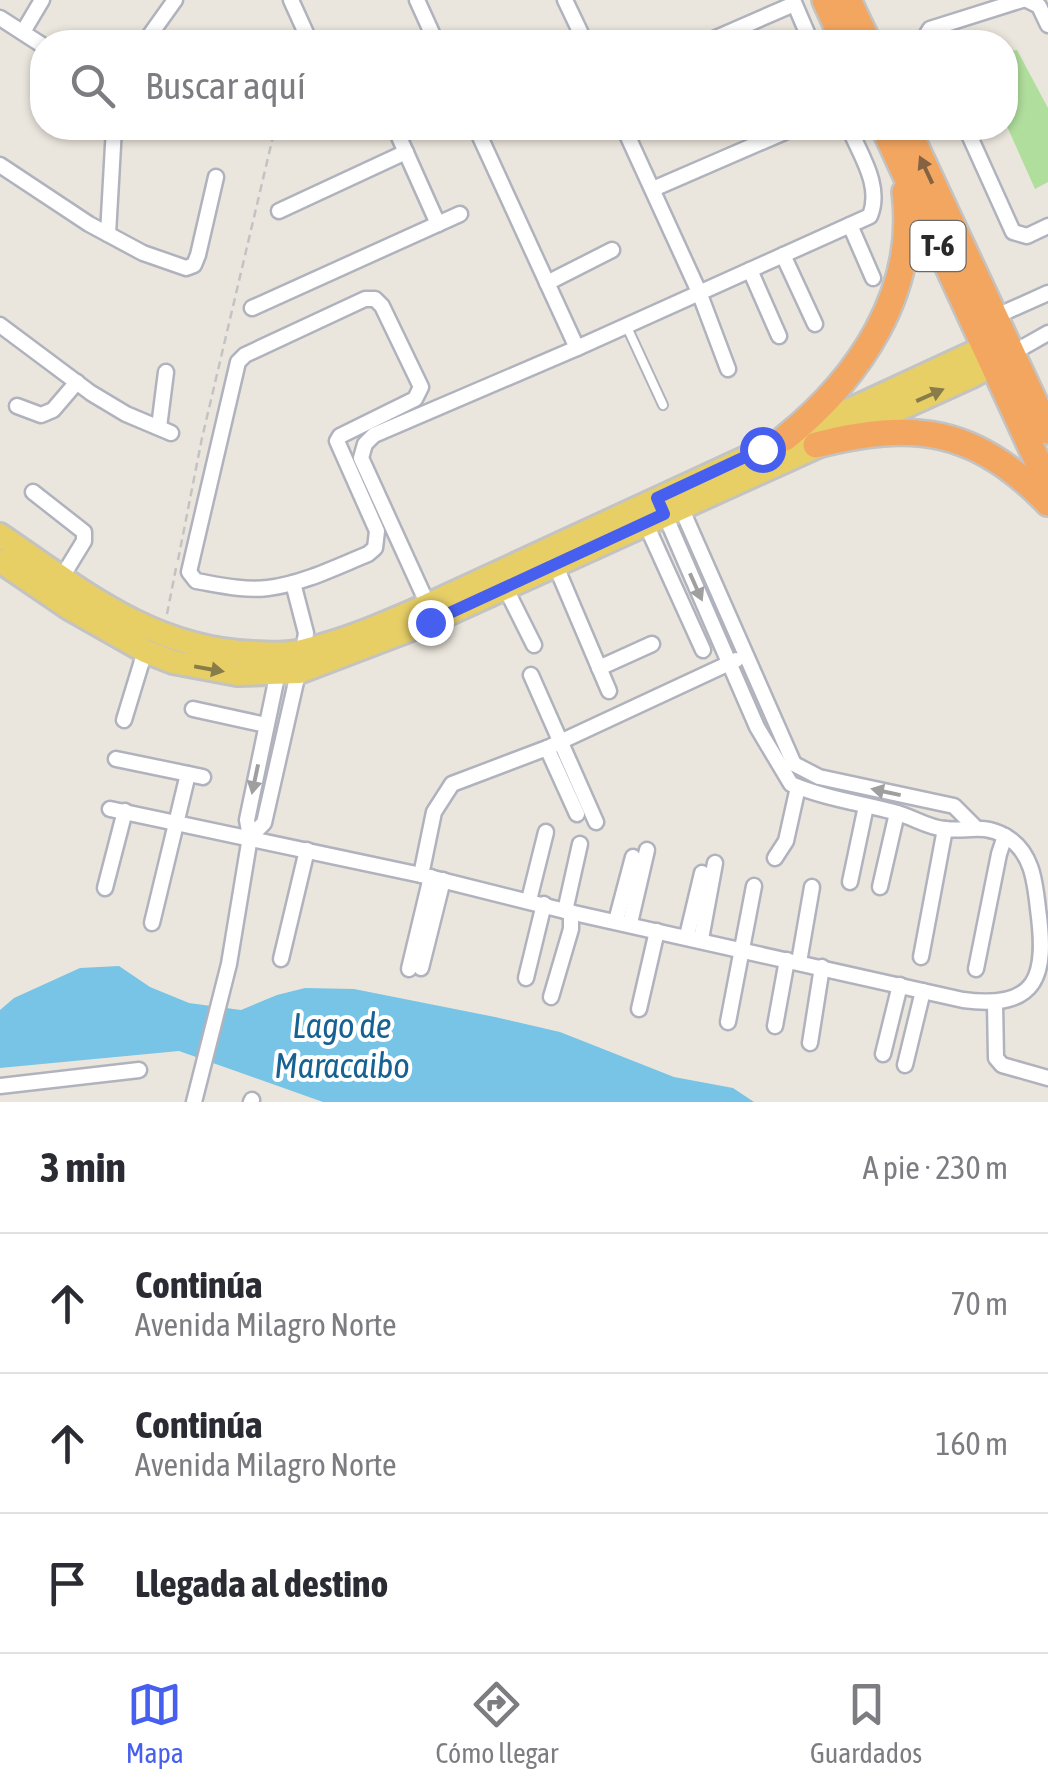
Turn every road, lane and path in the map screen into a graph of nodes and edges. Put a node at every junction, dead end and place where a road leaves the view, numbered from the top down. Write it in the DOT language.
graph roads {
  1 [pos="42,0"];
  2 [pos="175,0"];
  3 [pos="292,0"];
  4 [pos="418,0"];
  5 [pos="565,0"];
  6 [pos="825,0"];
  7 [pos="848,0"];
  8 [pos="1025,0"];
  9 [pos="794,2"];
  10 [pos="0,18"];
  11 [pos="1048,25"];
  12 [pos="154,30"];
  13 [pos="305,30"];
  14 [pos="431,30"];
  15 [pos="579,30"];
  16 [pos="734,30"];
  17 [pos="806,30"];
  18 [pos="839,30"];
  19 [pos="862,30"];
  20 [pos="929,30"];
  21 [pos="23,32"];
  22 [pos="30,37"];
  23 [pos="113,140"];
  24 [pos="272,140"];
  25 [pos="400,140"];
  26 [pos="482,140"];
  27 [pos="630,140"];
  28 [pos="766,140"];
  29 [pos="853,140"];
  30 [pos="890,140"];
  31 [pos="912,140"];
  32 [pos="971,140"];
  33 [pos="406,152"];
  34 [pos="0,164"];
  35 [pos="902,167"];
  36 [pos="216,177"];
  37 [pos="652,189"];
  38 [pos="278,211"];
  39 [pos="460,214"];
  40 [pos="438,224"];
  41 [pos="850,225"];
  42 [pos="1048,226"];
  43 [pos="108,234"];
  44 [pos="612,250"];
  45 [pos="784,255"];
  46 [pos="750,270"];
  47 [pos="873,278"];
  48 [pos="547,282"];
  49 [pos="699,292"];
  50 [pos="1048,293"];
  51 [pos="252,308"];
  52 [pos="815,324"];
  53 [pos="0,325"];
  54 [pos="626,325"];
  55 [pos="1048,333"];
  56 [pos="779,336"];
  57 [pos="994,342"];
  58 [pos="577,348"];
  59 [pos="728,369"];
  60 [pos="166,372"];
  61 [pos="77,382"];
  62 [pos="663,405"];
  63 [pos="17,406"];
  64 [pos="1048,431"];
  65 [pos="785,438"];
  66 [pos="816,445"];
  67 [pos="1048,484"];
  68 [pos="33,492"];
  69 [pos="1048,503"];
  70 [pos="664,506"];
  71 [pos="0,535"];
  72 [pos="680,551"];
  73 [pos="663,560"];
  74 [pos="0,561"];
  75 [pos="555,564"];
  76 [pos="62,577"];
  77 [pos="293,583"];
  78 [pos="505,587"];
  79 [pos="428,605"];
  80 [pos="154,643"];
  81 [pos="652,644"];
  82 [pos="534,645"];
  83 [pos="703,650"];
  84 [pos="746,655"];
  85 [pos="291,662"];
  86 [pos="730,664"];
  87 [pos="599,668"];
  88 [pos="530,675"];
  89 [pos="609,691"];
  90 [pos="194,709"];
  91 [pos="124,720"];
  92 [pos="266,724"];
  93 [pos="561,740"];
  94 [pos="547,748"];
  95 [pos="116,759"];
  96 [pos="798,788"];
  97 [pos="866,806"];
  98 [pos="897,812"];
  99 [pos="577,814"];
  100 [pos="596,822"];
  101 [pos="176,823"];
  102 [pos="974,826"];
  103 [pos="945,830"];
  104 [pos="546,832"];
  105 [pos="1005,836"];
  106 [pos="250,837"];
  107 [pos="580,844"];
  108 [pos="307,850"];
  109 [pos="640,853"];
  110 [pos="775,858"];
  111 [pos="715,863"];
  112 [pos="702,873"];
  113 [pos="431,877"];
  114 [pos="850,882"];
  115 [pos="754,886"];
  116 [pos="812,887"];
  117 [pos="106,888"];
  118 [pos="880,888"];
  119 [pos="1042,896"];
  120 [pos="536,902"];
  121 [pos="568,912"];
  122 [pos="623,922"];
  123 [pos="152,923"];
  124 [pos="657,931"];
  125 [pos="694,938"];
  126 [pos="742,949"];
  127 [pos="921,957"];
  128 [pos="281,959"];
  129 [pos="793,961"];
  130 [pos="415,968"];
  131 [pos="822,968"];
  132 [pos="976,969"];
  133 [pos="526,978"];
  134 [pos="900,986"];
  135 [pos="924,991"];
  136 [pos="550,997"];
  137 [pos="996,1004"];
  138 [pos="639,1009"];
  139 [pos="728,1022"];
  140 [pos="775,1026"];
  141 [pos="810,1043"];
  142 [pos="883,1054"];
  143 [pos="905,1065"];
  144 [pos="139,1070"];
  145 [pos="1048,1078"];
  146 [pos="0,1086"];
  147 [pos="194,1102"];
  1 -- 21 [label="street"];
  2 -- 12 [label="street"];
  3 -- 13 [label="street"];
  4 -- 14 [label="street"];
  5 -- 15 [label="street"];
  6 -- 18 [label="highway"];
  7 -- 19 [label="highway"];
  8 -- 11 [label="street"];
  8 -- 20 [label="street"];
  9 -- 16 [label="street"];
  9 -- 17 [label="street"];
  10 -- 21 [label="street"];
  21 -- 22 [label="street"];
  23 -- 43 [label="street"];
  24 -- 80 [label="path"];
  25 -- 33 [label="street"];
  26 -- 48 [label="street"];
  27 -- 37 [label="street"];
  28 -- 37 [label="street"];
  29 -- 41 [label="street"];
  30 -- 35 [label="highway, T-6"];
  57 -- 31 [label="highway, T-6, one-way"];
  32 -- 42 [label="street"];
  33 -- 38 [label="street"];
  33 -- 40 [label="street"];
  34 -- 43 [label="street"];
  35 -- 57 [label="highway, T-6"];
  35 -- 65 [label="highway"];
  36 -- 43 [label="street"];
  37 -- 49 [label="street"];
  39 -- 40 [label="street"];
  40 -- 51 [label="street"];
  41 -- 45 [label="street"];
  41 -- 47 [label="street"];
  44 -- 48 [label="street"];
  45 -- 46 [label="street"];
  45 -- 52 [label="street"];
  46 -- 49 [label="street"];
  46 -- 56 [label="street"];
  48 -- 58 [label="street"];
  49 -- 54 [label="street"];
  49 -- 59 [label="street"];
  50 -- 57 [label="street"];
  53 -- 61 [label="street"];
  54 -- 58 [label="street"];
  54 -- 62 [label="lane"];
  55 -- 57 [label="street"];
  57 -- 64 [label="highway, T-6"];
  57 -- 65 [label="main road"];
  66 -- 57 [label="main road, one-way"];
  57 -- 67 [label="highway, T-6"];
  58 -- 79 [label="street"];
  60 -- 61 [label="street"];
  61 -- 63 [label="street"];
  65 -- 70 [label="main road"];
  66 -- 69 [label="highway"];
  66 -- 70 [label="main road"];
  68 -- 76 [label="street"];
  70 -- 72 [label="street"];
  70 -- 73 [label="street"];
  70 -- 75 [label="main road"];
  70 -- 79 [label="main road"];
  70 -- 84 [label="street"];
  71 -- 76 [label="main road"];
  72 -- 73 [label="street"];
  72 -- 86 [label="street, one-way"];
  73 -- 83 [label="street"];
  74 -- 80 [label="main road"];
  75 -- 78 [label="main road"];
  75 -- 87 [label="street"];
  76 -- 80 [label="main road"];
  77 -- 77 [label="street"];
  77 -- 85 [label="street"];
  78 -- 82 [label="street"];
  78 -- 85 [label="main road"];
  79 -- 85 [label="main road"];
  80 -- 85 [label="main road"];
  80 -- 91 [label="street"];
  81 -- 87 [label="street"];
  84 -- 86 [label="street"];
  102 -- 84 [label="street, one-way"];
  85 -- 92 [label="street"];
  85 -- 106 [label="street"];
  86 -- 93 [label="street"];
  86 -- 96 [label="street"];
  87 -- 89 [label="street"];
  88 -- 93 [label="street"];
  90 -- 92 [label="street"];
  92 -- 106 [label="street, one-way"];
  93 -- 94 [label="street"];
  93 -- 100 [label="street"];
  94 -- 99 [label="street"];
  94 -- 113 [label="street"];
  95 -- 101 [label="street"];
  96 -- 97 [label="street"];
  96 -- 110 [label="street"];
  97 -- 98 [label="street"];
  97 -- 114 [label="street"];
  98 -- 103 [label="street"];
  98 -- 118 [label="street"];
  101 -- 106 [label="street"];
  101 -- 117 [label="street"];
  101 -- 123 [label="street"];
  102 -- 103 [label="street"];
  102 -- 105 [label="street"];
  103 -- 127 [label="street"];
  104 -- 120 [label="street"];
  105 -- 119 [label="street"];
  105 -- 132 [label="street"];
  106 -- 108 [label="street"];
  106 -- 147 [label="street"];
  107 -- 121 [label="street"];
  108 -- 113 [label="street"];
  108 -- 128 [label="street"];
  109 -- 122 [label="street"];
  111 -- 125 [label="street"];
  112 -- 125 [label="street"];
  113 -- 120 [label="street"];
  113 -- 130 [label="street"];
  115 -- 126 [label="street"];
  116 -- 129 [label="street"];
  119 -- 137 [label="street"];
  120 -- 121 [label="street"];
  120 -- 133 [label="street"];
  121 -- 122 [label="street"];
  121 -- 136 [label="street"];
  122 -- 124 [label="street"];
  124 -- 125 [label="street"];
  124 -- 138 [label="street"];
  125 -- 126 [label="street"];
  126 -- 129 [label="street"];
  126 -- 139 [label="street"];
  129 -- 131 [label="street"];
  129 -- 140 [label="street"];
  131 -- 134 [label="street"];
  131 -- 141 [label="street"];
  134 -- 135 [label="street"];
  134 -- 142 [label="street"];
  135 -- 137 [label="street"];
  135 -- 143 [label="street"];
  137 -- 145 [label="street"];
  144 -- 146 [label="street"];
}
